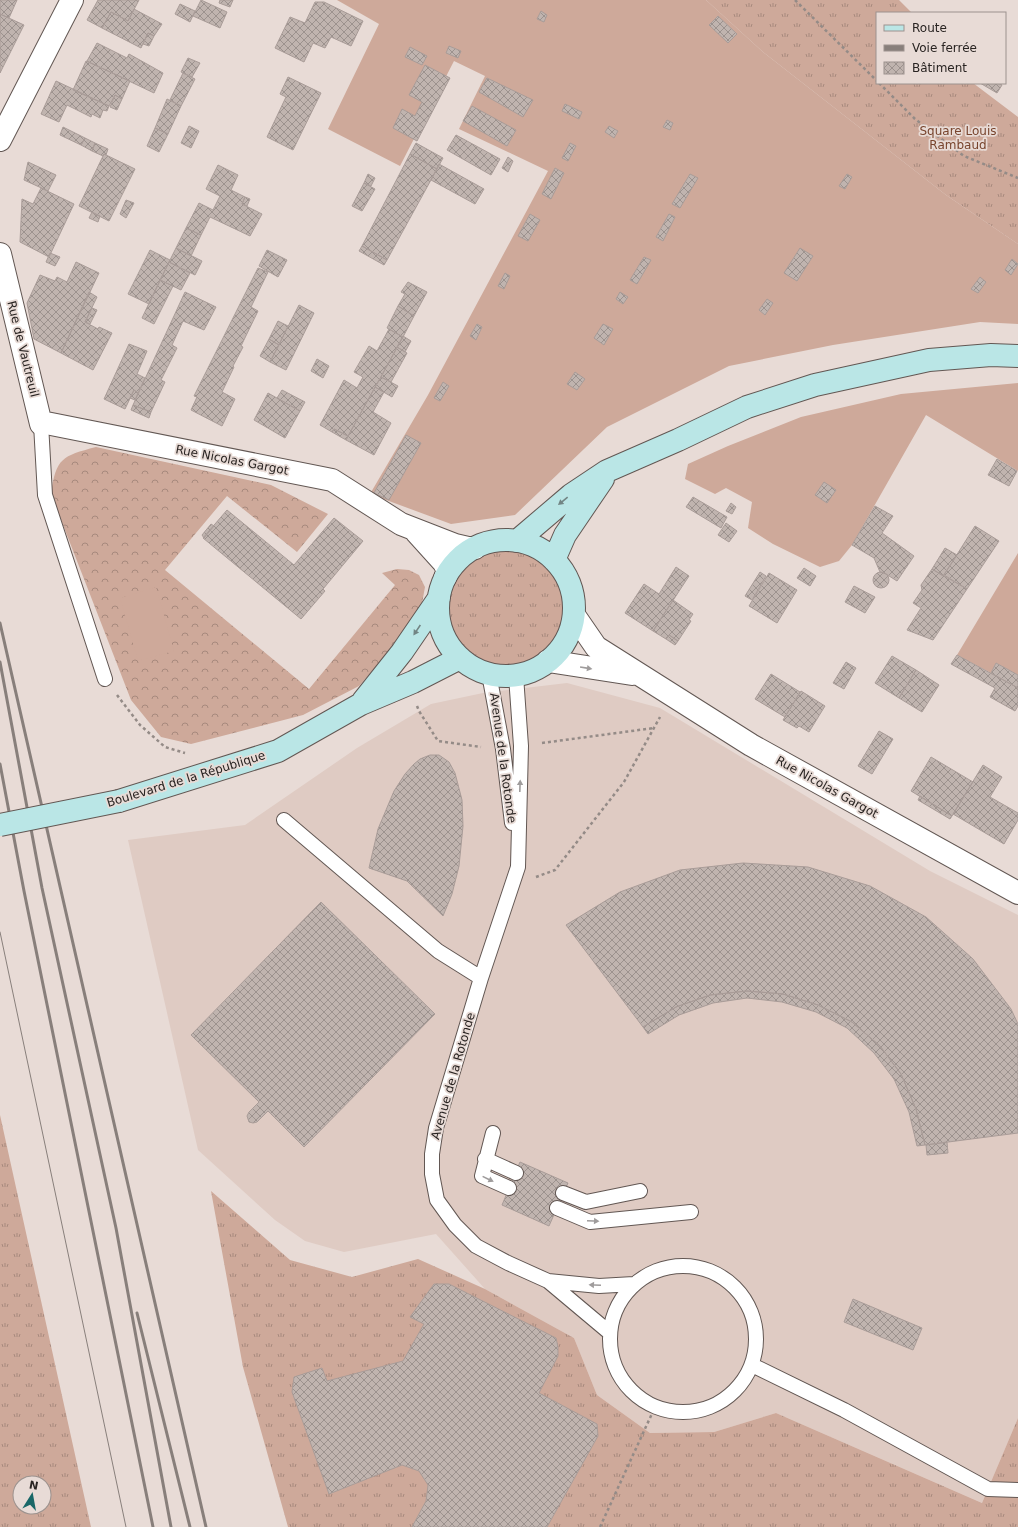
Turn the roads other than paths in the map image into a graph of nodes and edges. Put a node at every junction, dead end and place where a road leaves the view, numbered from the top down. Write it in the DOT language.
graph roads {
  1 [pos="72,0"];
  2 [pos="0,140"];
  3 [pos="0,254"];
  4 [pos="1018,356"];
  5 [pos="41,423"];
  6 [pos="607,472"];
  7 [pos="412,528"];
  8 [pos="517,541"];
  9 [pos="475,548"];
  10 [pos="554,560"];
  11 [pos="442,588"];
  12 [pos="574,615"];
  13 [pos="460,658"];
  14 [pos="548,661"];
  15 [pos="489,674"];
  16 [pos="516,676"];
  17 [pos="640,676"];
  18 [pos="105,679"];
  19 [pos="361,704"];
  20 [pos="284,820"];
  21 [pos="0,825"];
  22 [pos="518,867"];
  23 [pos="1018,892"];
  24 [pos="480,978"];
  25 [pos="493,1133"];
  26 [pos="485,1159"];
  27 [pos="516,1173"];
  28 [pos="509,1188"];
  29 [pos="640,1191"];
  30 [pos="563,1193"];
  31 [pos="557,1208"];
  32 [pos="691,1212"];
  33 [pos="548,1281"];
  34 [pos="634,1284"];
  35 [pos="610,1333"];
  36 [pos="752,1365"];
  37 [pos="1018,1490"];
  1 -- 2 [label="street"];
  3 -- 5 [label="street, Rue de Vautreuil"];
  4 -- 6 [label="main road"];
  5 -- 7 [label="street, Rue Nicolas Gargot"];
  5 -- 18 [label="lane"];
  6 -- 8 [label="main road, one-way"];
  6 -- 10 [label="main road"];
  7 -- 9 [label="street, Rue Nicolas Gargot"];
  7 -- 11 [label="street, Rue Nicolas Gargot"];
  8 -- 9 [label="main road"];
  8 -- 10 [label="main road"];
  9 -- 11 [label="main road"];
  10 -- 12 [label="main road"];
  11 -- 13 [label="main road"];
  11 -- 19 [label="main road, Boulevard de la République, one-way"];
  12 -- 14 [label="main road"];
  12 -- 17 [label="street, Rue Nicolas Gargot"];
  13 -- 15 [label="main road"];
  13 -- 19 [label="main road, Boulevard de la République"];
  14 -- 16 [label="main road"];
  14 -- 17 [label="street, Rue Nicolas Gargot, one-way"];
  15 -- 16 [label="main road"];
  15 -- 22 [label="lane, Avenue de la Rotonde"];
  22 -- 16 [label="lane, Avenue de la Rotonde, one-way"];
  17 -- 23 [label="street, Rue Nicolas Gargot"];
  19 -- 21 [label="main road, Boulevard de la République, bridge"];
  20 -- 24 [label="lane"];
  22 -- 24 [label="lane, Avenue de la Rotonde"];
  24 -- 33 [label="lane, Avenue de la Rotonde"];
  25 -- 26 [label="lane"];
  26 -- 27 [label="lane"];
  26 -- 28 [label="lane, one-way"];
  29 -- 30 [label="lane"];
  31 -- 32 [label="lane, one-way"];
  34 -- 33 [label="lane, Avenue de la Rotonde, one-way"];
  33 -- 35 [label="lane, Avenue de la Rotonde"];
  34 -- 35 [label="lane"];
  34 -- 36 [label="lane"];
  35 -- 36 [label="lane"];
  36 -- 37 [label="lane"];
}
